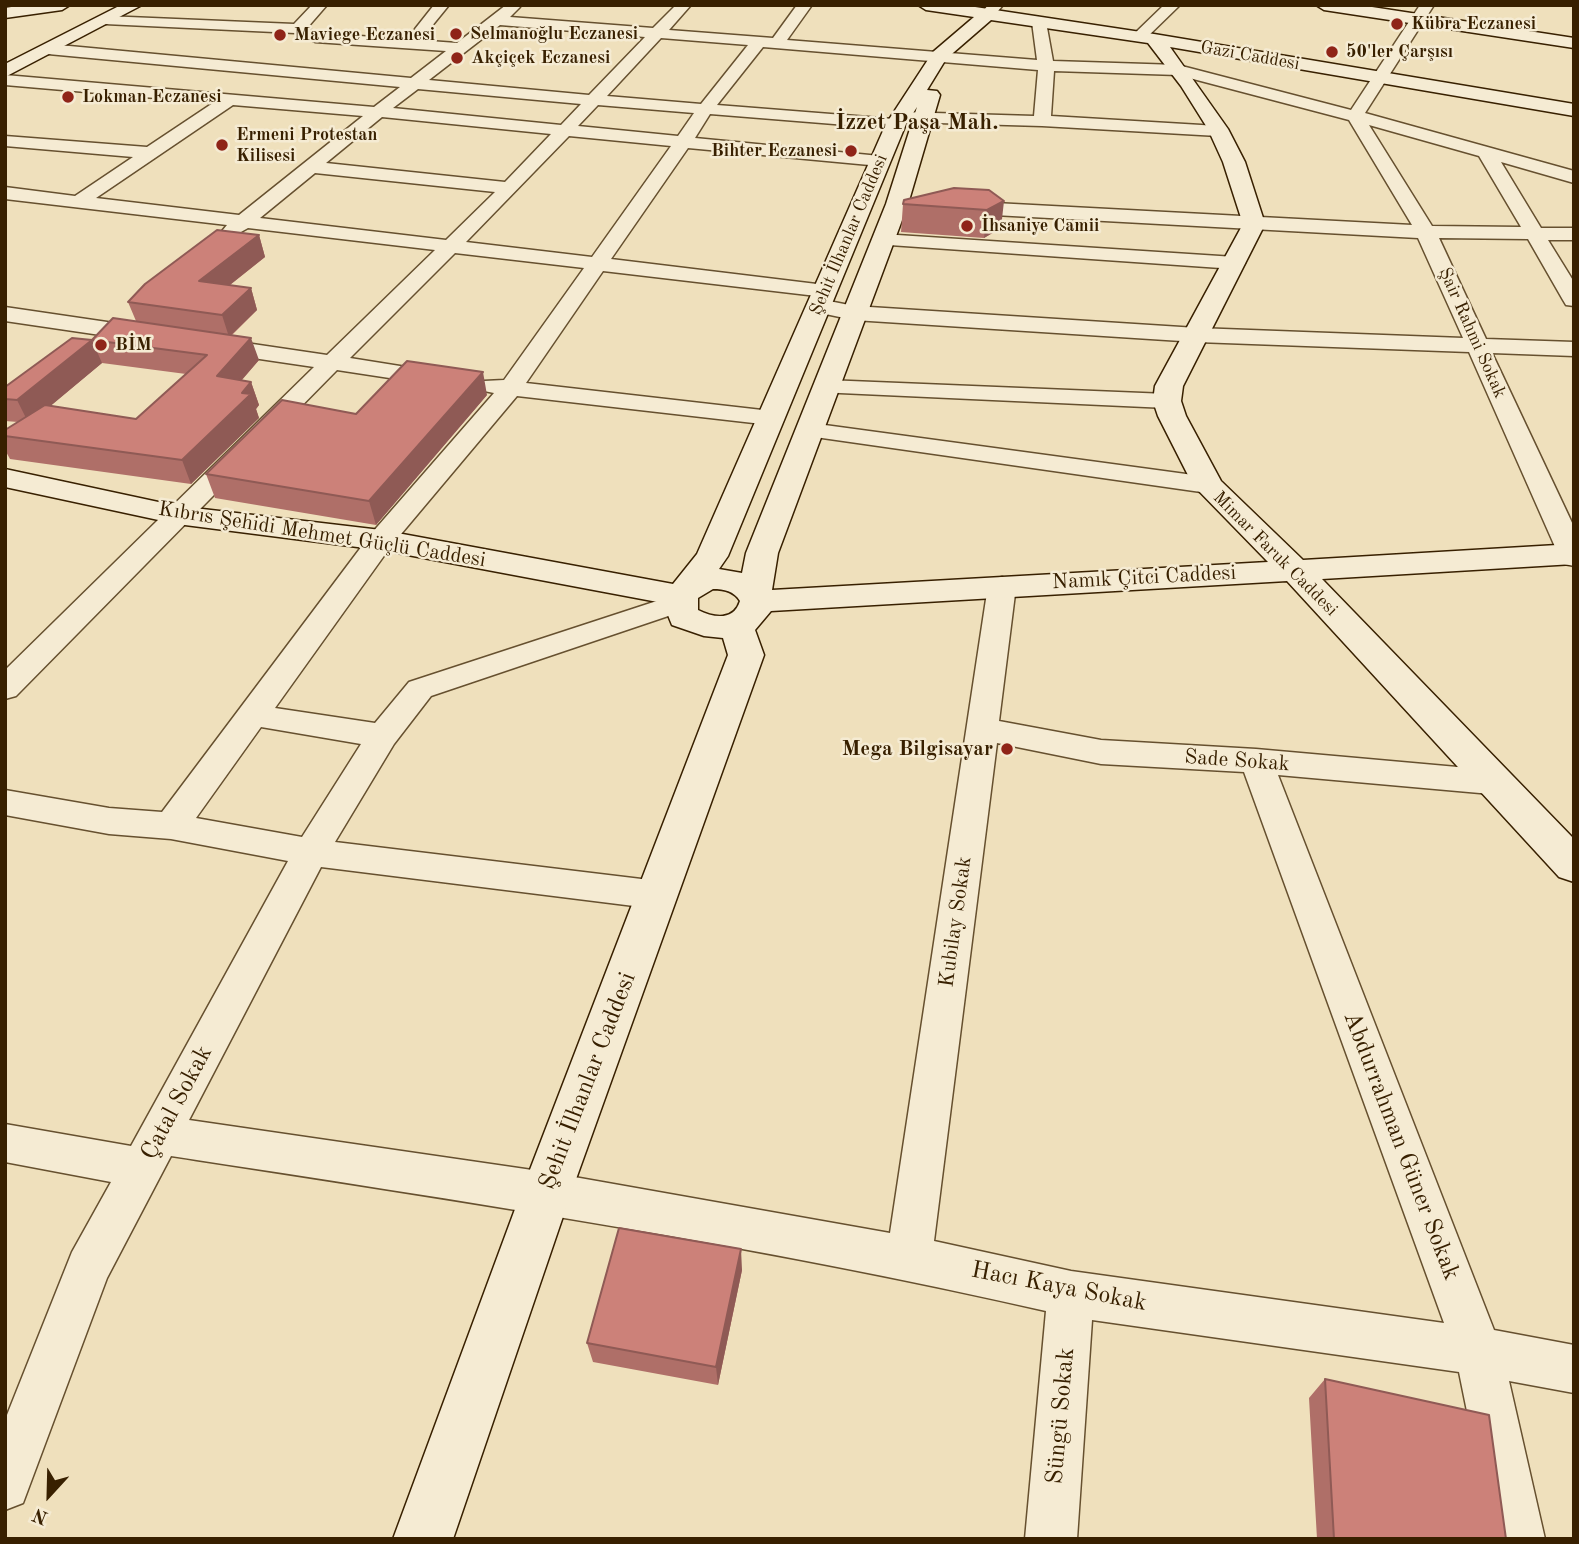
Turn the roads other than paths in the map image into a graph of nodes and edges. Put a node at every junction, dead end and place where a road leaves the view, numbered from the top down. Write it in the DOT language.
graph roads {
  1 [pos="134,5"];
  2 [pos="320,5"];
  3 [pos="442,5"];
  4 [pos="516,5"];
  5 [pos="684,5"];
  6 [pos="805,5"];
  7 [pos="926,5"];
  8 [pos="1173,5"];
  9 [pos="1324,5"];
  10 [pos="55,6"];
  11 [pos="992,10"];
  12 [pos="239,12"];
  13 [pos="1423,12"];
  14 [pos="5,13"];
  15 [pos="105,20"];
  16 [pos="497,20"];
  17 [pos="1039,22"];
  18 [pos="224,25"];
  19 [pos="298,29"];
  20 [pos="422,29"];
  21 [pos="655,34"];
  22 [pos="1147,38"];
  23 [pos="769,41"];
  24 [pos="1574,43"];
  25 [pos="463,48"];
  26 [pos="47,49"];
  27 [pos="939,56"];
  28 [pos="1045,65"];
  29 [pos="1178,70"];
  30 [pos="5,71"];
  31 [pos="1381,77"];
  32 [pos="5,80"];
  33 [pos="416,83"];
  34 [pos="229,100"];
  35 [pos="592,100"];
  36 [pos="707,107"];
  37 [pos="1574,110"];
  38 [pos="378,112"];
  39 [pos="1355,116"];
  40 [pos="907,120"];
  41 [pos="1042,121"];
  42 [pos="562,131"];
  43 [pos="1218,131"];
  44 [pos="5,141"];
  45 [pos="684,141"];
  46 [pos="1486,152"];
  47 [pos="151,153"];
  48 [pos="880,161"];
  49 [pos="311,167"];
  50 [pos="1574,177"];
  51 [pos="510,188"];
  52 [pos="5,193"];
  53 [pos="78,202"];
  54 [pos="938,206"];
  55 [pos="243,222"];
  56 [pos="1254,224"];
  57 [pos="1426,232"];
  58 [pos="1534,233"];
  59 [pos="1574,234"];
  60 [pos="882,240"];
  61 [pos="211,248"];
  62 [pos="449,248"];
  63 [pos="1235,263"];
  64 [pos="596,266"];
  65 [pos="822,299"];
  66 [pos="1574,300"];
  67 [pos="130,313"];
  68 [pos="854,313"];
  69 [pos="5,314"];
  70 [pos="109,329"];
  71 [pos="1197,335"];
  72 [pos="88,344"];
  73 [pos="1476,344"];
  74 [pos="1574,349"];
  75 [pos="332,363"];
  76 [pos="826,387"];
  77 [pos="510,388"];
  78 [pos="1167,401"];
  79 [pos="771,418"];
  80 [pos="810,430"];
  81 [pos="5,478"];
  82 [pos="1208,485"];
  83 [pos="177,515"];
  84 [pos="381,540"];
  85 [pos="1573,555"];
  86 [pos="1294,569"];
  87 [pos="1002,586"];
  88 [pos="682,596"];
  89 [pos="749,606"];
  90 [pos="5,689"];
  91 [pos="253,715"];
  92 [pos="984,729"];
  93 [pos="383,736"];
  94 [pos="1255,761"];
  95 [pos="1492,782"];
  96 [pos="5,802"];
  97 [pos="171,826"];
  98 [pos="311,852"];
  99 [pos="1574,866"];
  100 [pos="658,895"];
  101 [pos="5,1143"];
  102 [pos="151,1152"];
  103 [pos="546,1193"];
  104 [pos="909,1258"];
  105 [pos="1071,1294"];
  106 [pos="1478,1351"];
  107 [pos="1574,1369"];
  108 [pos="5,1485"];
  109 [pos="423,1539"];
  110 [pos="1051,1539"];
  111 [pos="1519,1539"];
  1 -- 15 [label="street"];
  2 -- 19 [label="street"];
  3 -- 20 [label="street"];
  4 -- 16 [label="street"];
  5 -- 21 [label="street"];
  6 -- 23 [label="street"];
  7 -- 11 [label="street, Gazi Caddesi"];
  8 -- 22 [label="street"];
  9 -- 13 [label="street"];
  10 -- 14 [label="street"];
  11 -- 17 [label="street, Gazi Caddesi"];
  11 -- 27 [label="street"];
  12 -- 18 [label="street"];
  13 -- 24 [label="street"];
  13 -- 31 [label="street"];
  15 -- 18 [label="street"];
  15 -- 26 [label="street"];
  16 -- 21 [label="street"];
  16 -- 25 [label="street"];
  17 -- 22 [label="street, Gazi Caddesi"];
  17 -- 28 [label="street"];
  18 -- 19 [label="street"];
  19 -- 25 [label="street"];
  21 -- 23 [label="street"];
  21 -- 35 [label="street"];
  22 -- 29 [label="street"];
  22 -- 31 [label="street, Gazi Caddesi"];
  23 -- 27 [label="street"];
  23 -- 36 [label="street"];
  25 -- 33 [label="street"];
  26 -- 30 [label="street"];
  26 -- 33 [label="street"];
  27 -- 28 [label="street"];
  27 -- 40 [label="street, Şehit İlhanlar Caddesi"];
  28 -- 29 [label="street"];
  28 -- 41 [label="street"];
  29 -- 39 [label="street"];
  29 -- 43 [label="street"];
  31 -- 37 [label="street, Gazi Caddesi"];
  31 -- 39 [label="street"];
  32 -- 34 [label="street"];
  33 -- 35 [label="street"];
  33 -- 38 [label="street"];
  34 -- 38 [label="street"];
  34 -- 47 [label="street"];
  35 -- 36 [label="street"];
  35 -- 42 [label="street"];
  36 -- 40 [label="street"];
  36 -- 45 [label="street"];
  38 -- 42 [label="street"];
  38 -- 49 [label="street"];
  39 -- 46 [label="street"];
  39 -- 57 [label="street, Şair Rahmi Sokak"];
  40 -- 41 [label="street"];
  40 -- 48 [label="street, Şehit İlhanlar Caddesi"];
  40 -- 60 [label="street, Şehit İlhanlar Caddesi"];
  41 -- 43 [label="street"];
  42 -- 45 [label="street"];
  42 -- 51 [label="street"];
  43 -- 56 [label="street"];
  44 -- 47 [label="street"];
  45 -- 48 [label="street"];
  45 -- 64 [label="street"];
  46 -- 50 [label="street"];
  46 -- 58 [label="street"];
  47 -- 53 [label="street"];
  48 -- 65 [label="street, Şehit İlhanlar Caddesi"];
  49 -- 51 [label="street"];
  49 -- 55 [label="street"];
  51 -- 62 [label="street"];
  52 -- 53 [label="street"];
  53 -- 55 [label="street"];
  54 -- 56 [label="street"];
  55 -- 61 [label="street"];
  55 -- 62 [label="street"];
  56 -- 57 [label="street"];
  56 -- 63 [label="street"];
  57 -- 58 [label="street"];
  57 -- 73 [label="street, Şair Rahmi Sokak"];
  58 -- 59 [label="street"];
  58 -- 66 [label="street"];
  60 -- 63 [label="street"];
  60 -- 68 [label="street, Şehit İlhanlar Caddesi"];
  62 -- 64 [label="street"];
  62 -- 75 [label="street"];
  63 -- 71 [label="street"];
  64 -- 65 [label="street"];
  64 -- 77 [label="street"];
  65 -- 68 [label="street"];
  65 -- 79 [label="street, Şehit İlhanlar Caddesi"];
  67 -- 70 [label="street"];
  68 -- 71 [label="street"];
  68 -- 76 [label="street, Şehit İlhanlar Caddesi"];
  69 -- 70 [label="street"];
  70 -- 72 [label="street"];
  70 -- 75 [label="street"];
  71 -- 73 [label="street"];
  71 -- 78 [label="street"];
  73 -- 74 [label="street"];
  73 -- 85 [label="street, Şair Rahmi Sokak"];
  75 -- 77 [label="street"];
  75 -- 83 [label="street"];
  76 -- 78 [label="street"];
  76 -- 80 [label="street, Şehit İlhanlar Caddesi"];
  77 -- 79 [label="street"];
  77 -- 84 [label="street"];
  78 -- 82 [label="street, Mimar Faruk Caddesi"];
  79 -- 88 [label="street, Şehit İlhanlar Caddesi"];
  80 -- 82 [label="street"];
  80 -- 89 [label="street, Şehit İlhanlar Caddesi"];
  81 -- 83 [label="street, Kıbrıs Şehidi Mehmet Güçlü Caddesi"];
  82 -- 86 [label="street, Mimar Faruk Caddesi"];
  83 -- 84 [label="street, Kıbrıs Şehidi Mehmet Güçlü Caddesi"];
  83 -- 90 [label="street"];
  84 -- 88 [label="street, Kıbrıs Şehidi Mehmet Güçlü Caddesi"];
  84 -- 91 [label="street"];
  85 -- 86 [label="street, Namık Çitci Caddesi"];
  86 -- 87 [label="street, Namık Çitci Caddesi"];
  86 -- 95 [label="street, Mimar Faruk Caddesi"];
  87 -- 89 [label="street, Namık Çitci Caddesi"];
  87 -- 92 [label="street, Kubilay Sokak"];
  88 -- 89 [label="street"];
  88 -- 89 [label="street"];
  88 -- 93 [label="street, Çatal Sokak"];
  89 -- 100 [label="street, Şehit İlhanlar Caddesi"];
  91 -- 93 [label="street"];
  91 -- 97 [label="street"];
  92 -- 94 [label="street, Sade Sokak"];
  92 -- 104 [label="street, Kubilay Sokak"];
  93 -- 98 [label="street, Çatal Sokak"];
  94 -- 95 [label="street, Sade Sokak"];
  94 -- 106 [label="street, Abdurrahman Güner Sokak"];
  95 -- 99 [label="street, Mimar Faruk Caddesi"];
  96 -- 97 [label="street"];
  97 -- 98 [label="street"];
  98 -- 100 [label="street"];
  98 -- 102 [label="street, Çatal Sokak"];
  100 -- 103 [label="street, Şehit İlhanlar Caddesi"];
  101 -- 102 [label="street, Hacı Kaya Sokak"];
  102 -- 103 [label="street, Hacı Kaya Sokak"];
  102 -- 108 [label="street, Çatal Sokak"];
  103 -- 104 [label="street, Hacı Kaya Sokak"];
  103 -- 109 [label="street, Şehit İlhanlar Caddesi"];
  104 -- 105 [label="street, Hacı Kaya Sokak"];
  105 -- 106 [label="street, Hacı Kaya Sokak"];
  105 -- 110 [label="street, Süngü Sokak"];
  106 -- 107 [label="street, Hacı Kaya Sokak"];
  106 -- 111 [label="street, Abdurrahman Güner Sokak"];
}
